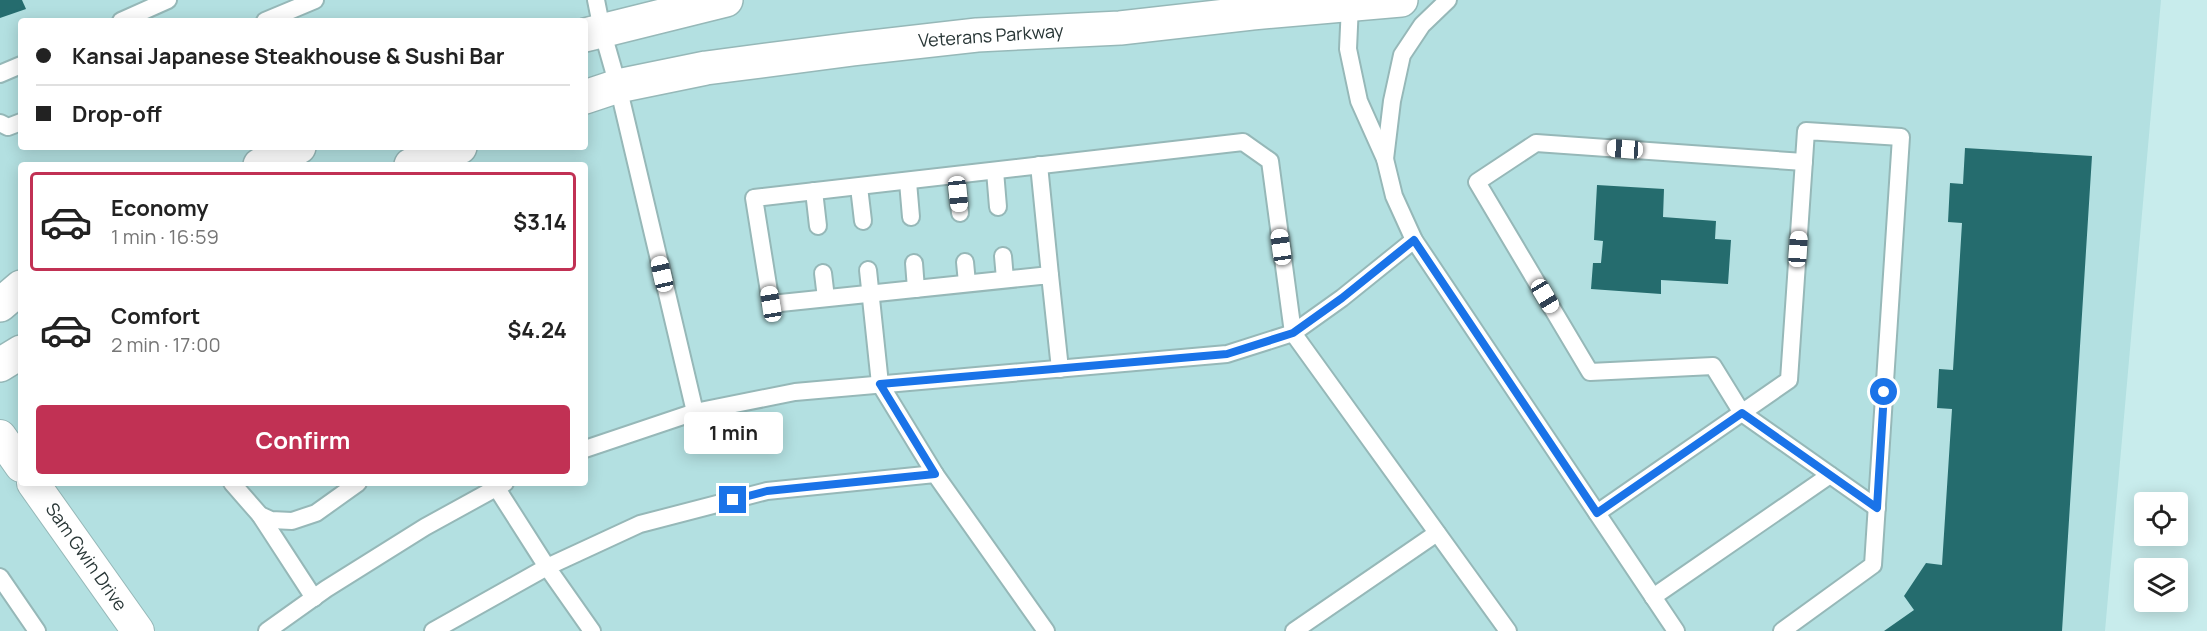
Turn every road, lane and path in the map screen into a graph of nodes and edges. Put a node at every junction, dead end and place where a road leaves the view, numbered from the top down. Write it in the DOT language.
graph roads {
  1 [pos="168,0"];
  2 [pos="315,0"];
  3 [pos="726,0"];
  4 [pos="1401,0"];
  5 [pos="1448,0"];
  6 [pos="1350,5"];
  7 [pos="128,18"];
  8 [pos="273,18"];
  9 [pos="594,22"];
  10 [pos="18,66"];
  11 [pos="0,74"];
  12 [pos="618,86"];
  13 [pos="588,96"];
  14 [pos="0,123"];
  15 [pos="18,123"];
  16 [pos="292,150"];
  17 [pos="452,150"];
  18 [pos="1384,159"];
  19 [pos="266,162"];
  20 [pos="419,162"];
  21 [pos="1804,162"];
  22 [pos="1039,165"];
  23 [pos="995,171"];
  24 [pos="956,176"];
  25 [pos="908,182"];
  26 [pos="859,186"];
  27 [pos="814,191"];
  28 [pos="998,207"];
  29 [pos="960,213"];
  30 [pos="911,217"];
  31 [pos="863,221"];
  32 [pos="818,226"];
  33 [pos="1414,240"];
  34 [pos="1003,256"];
  35 [pos="965,262"];
  36 [pos="914,263"];
  37 [pos="868,270"];
  38 [pos="824,273"];
  39 [pos="1050,275"];
  40 [pos="1005,279"];
  41 [pos="967,284"];
  42 [pos="18,289"];
  43 [pos="916,289"];
  44 [pos="870,294"];
  45 [pos="826,298"];
  46 [pos="0,305"];
  47 [pos="1293,333"];
  48 [pos="18,354"];
  49 [pos="0,365"];
  50 [pos="1060,369"];
  51 [pos="880,384"];
  52 [pos="695,412"];
  53 [pos="1742,413"];
  54 [pos="0,436"];
  55 [pos="588,448"];
  56 [pos="18,462"];
  57 [pos="935,474"];
  58 [pos="1830,475"];
  59 [pos="35,486"];
  60 [pos="235,486"];
  61 [pos="354,486"];
  62 [pos="498,486"];
  63 [pos="501,486"];
  64 [pos="1877,508"];
  65 [pos="1597,513"];
  66 [pos="260,515"];
  67 [pos="1437,533"];
  68 [pos="547,567"];
  69 [pos="0,577"];
  70 [pos="1653,597"];
  71 [pos="314,598"];
  72 [pos="37,631"];
  73 [pos="138,631"];
  74 [pos="267,631"];
  75 [pos="433,631"];
  76 [pos="592,631"];
  77 [pos="1046,631"];
  78 [pos="1293,631"];
  79 [pos="1508,631"];
  80 [pos="1676,631"];
  81 [pos="1782,631"];
  1 -- 7 [label="lane"];
  2 -- 8 [label="lane"];
  3 -- 9 [label="main road"];
  4 -- 6 [label="main road, Veterans Parkway"];
  5 -- 18 [label="lane"];
  6 -- 12 [label="main road, Veterans Parkway"];
  6 -- 18 [label="lane"];
  9 -- 12 [label="lane"];
  10 -- 11 [label="lane"];
  12 -- 13 [label="main road, Veterans Parkway"];
  12 -- 52 [label="lane"];
  14 -- 15 [label="lane"];
  16 -- 19 [label="main road"];
  17 -- 20 [label="main road"];
  18 -- 33 [label="lane"];
  21 -- 53 [label="lane"];
  21 -- 53 [label="lane"];
  21 -- 64 [label="lane"];
  22 -- 23 [label="lane"];
  22 -- 39 [label="lane"];
  22 -- 47 [label="lane"];
  23 -- 24 [label="lane"];
  23 -- 28 [label="lane"];
  24 -- 25 [label="lane"];
  24 -- 29 [label="lane"];
  25 -- 26 [label="lane"];
  25 -- 30 [label="lane"];
  26 -- 27 [label="lane"];
  26 -- 31 [label="lane"];
  27 -- 32 [label="lane"];
  27 -- 45 [label="lane"];
  33 -- 47 [label="lane"];
  33 -- 65 [label="lane"];
  34 -- 40 [label="lane"];
  35 -- 41 [label="lane"];
  36 -- 43 [label="lane"];
  37 -- 44 [label="lane"];
  38 -- 45 [label="lane"];
  39 -- 40 [label="lane"];
  39 -- 50 [label="lane"];
  40 -- 41 [label="lane"];
  41 -- 43 [label="lane"];
  42 -- 46 [label="main road"];
  43 -- 44 [label="lane"];
  44 -- 45 [label="lane"];
  44 -- 51 [label="lane"];
  47 -- 50 [label="lane"];
  47 -- 67 [label="lane"];
  48 -- 49 [label="main road"];
  50 -- 51 [label="lane"];
  51 -- 52 [label="lane"];
  51 -- 57 [label="lane"];
  52 -- 55 [label="lane"];
  53 -- 58 [label="lane"];
  53 -- 65 [label="lane"];
  54 -- 56 [label="street"];
  57 -- 68 [label="lane"];
  57 -- 77 [label="lane"];
  58 -- 64 [label="lane"];
  58 -- 70 [label="lane"];
  59 -- 73 [label="street, Sam Gwin Drive"];
  60 -- 66 [label="lane"];
  61 -- 66 [label="lane"];
  62 -- 71 [label="lane"];
  63 -- 68 [label="lane"];
  64 -- 81 [label="lane"];
  65 -- 70 [label="lane"];
  66 -- 71 [label="lane"];
  67 -- 78 [label="lane"];
  67 -- 79 [label="lane"];
  68 -- 75 [label="lane"];
  68 -- 76 [label="lane"];
  69 -- 72 [label="lane"];
  70 -- 80 [label="lane"];
  71 -- 74 [label="lane"];
}
